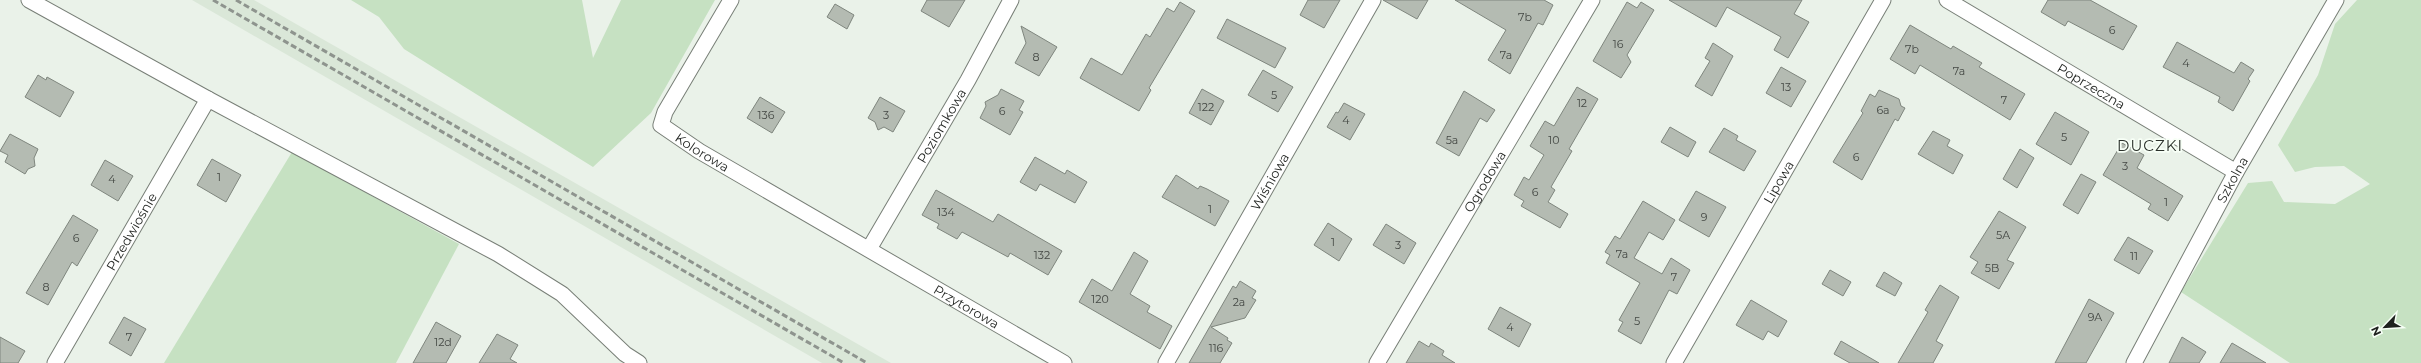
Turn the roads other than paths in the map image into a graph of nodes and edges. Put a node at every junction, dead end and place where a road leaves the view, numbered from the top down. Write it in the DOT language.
graph roads {
  1 [pos="29,0"];
  2 [pos="731,0"];
  3 [pos="1011,0"];
  4 [pos="1373,0"];
  5 [pos="1592,0"];
  6 [pos="1883,0"];
  7 [pos="1947,0"];
  8 [pos="2336,0"];
  9 [pos="208,99"];
  10 [pos="2236,172"];
  11 [pos="869,249"];
  12 [pos="622,358"];
  13 [pos="54,363"];
  14 [pos="639,363"];
  15 [pos="1064,363"];
  16 [pos="1166,363"];
  17 [pos="1377,363"];
  18 [pos="1674,363"];
  19 [pos="2134,363"];
  1 -- 9 [label="street"];
  2 -- 11 [label="street, Kolorowa"];
  3 -- 11 [label="street, Poziomkowa"];
  4 -- 16 [label="street, Wiśniowa"];
  5 -- 17 [label="street, Ogrodowa"];
  6 -- 18 [label="street, Lipowa"];
  7 -- 10 [label="street, Poprzeczna"];
  8 -- 10 [label="street, Szkolna"];
  9 -- 12 [label="street"];
  9 -- 13 [label="street, Przedwiośnie"];
  10 -- 19 [label="street, Szkolna"];
  11 -- 15 [label="street, Przytorowa"];
  12 -- 14 [label="street"];
}
